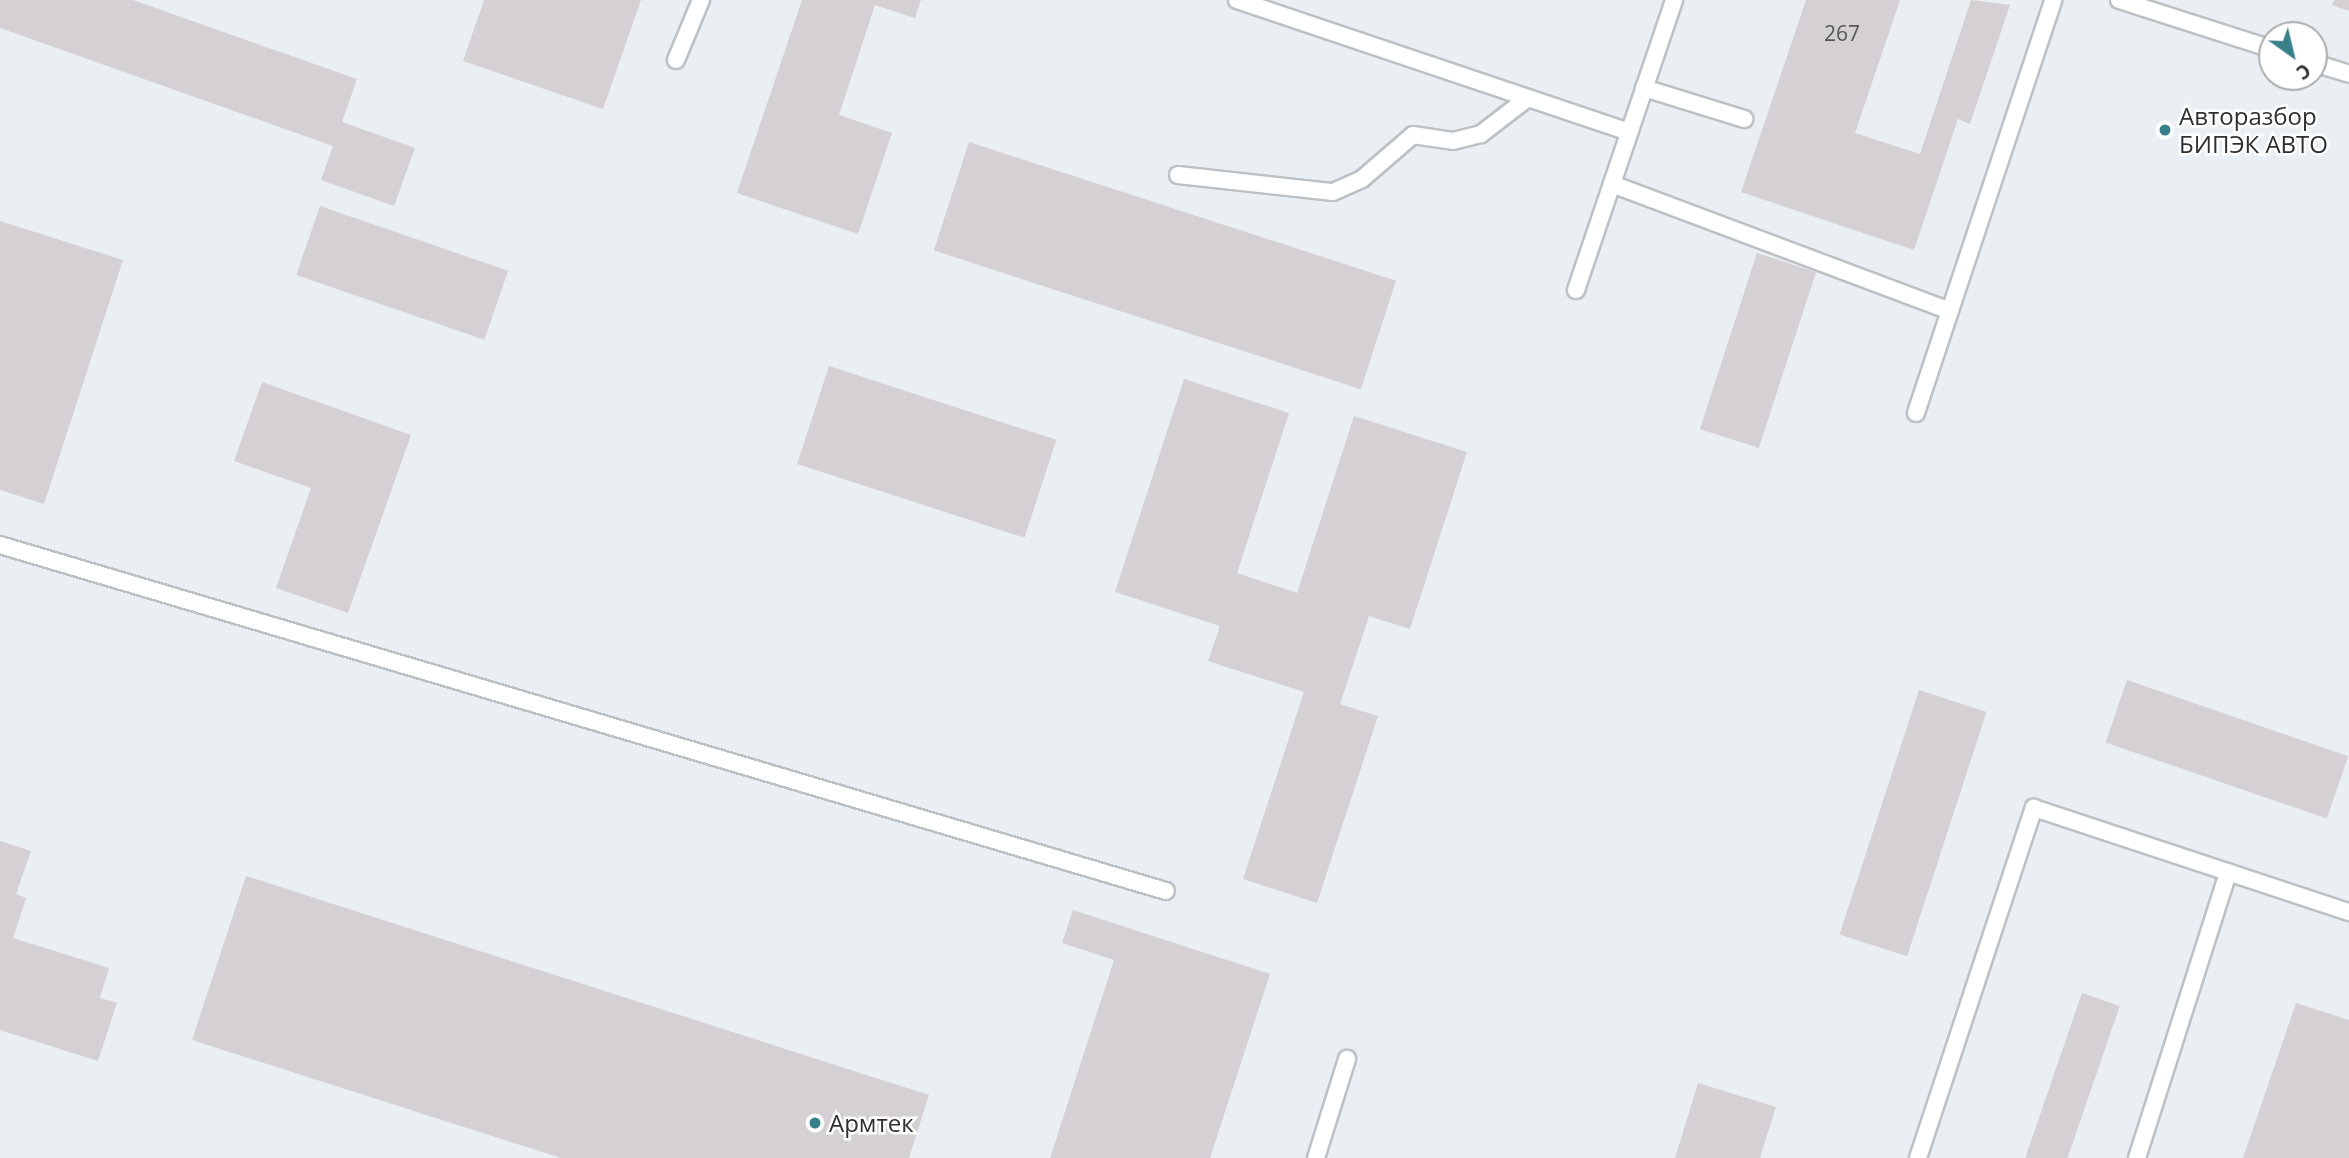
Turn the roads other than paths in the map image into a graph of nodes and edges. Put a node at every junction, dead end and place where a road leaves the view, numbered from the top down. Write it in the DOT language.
graph roads {
  1 [pos="701,0"];
  2 [pos="1237,0"];
  3 [pos="1674,0"];
  4 [pos="2053,0"];
  5 [pos="2119,0"];
  6 [pos="2258,45"];
  7 [pos="676,60"];
  8 [pos="2328,67"];
  9 [pos="2349,74"];
  10 [pos="1644,88"];
  11 [pos="1528,98"];
  12 [pos="1744,119"];
  13 [pos="1629,132"];
  14 [pos="1178,175"];
  15 [pos="1612,184"];
  16 [pos="1576,290"];
  17 [pos="1950,310"];
  18 [pos="1916,413"];
  19 [pos="0,545"];
  20 [pos="2228,872"];
  21 [pos="1166,891"];
  22 [pos="2349,912"];
  23 [pos="1347,1059"];
  24 [pos="1316,1158"];
  25 [pos="1918,1158"];
  26 [pos="2137,1158"];
  1 -- 7 [label="lane"];
  2 -- 11 [label="lane"];
  3 -- 10 [label="lane"];
  4 -- 17 [label="lane"];
  5 -- 6 [label="lane"];
  8 -- 9 [label="lane"];
  10 -- 12 [label="lane"];
  10 -- 13 [label="lane"];
  11 -- 13 [label="lane"];
  11 -- 14 [label="lane"];
  13 -- 15 [label="lane"];
  15 -- 16 [label="lane"];
  15 -- 17 [label="lane"];
  17 -- 18 [label="lane"];
  19 -- 21 [label="lane"];
  20 -- 22 [label="lane"];
  20 -- 25 [label="lane"];
  20 -- 26 [label="lane"];
  23 -- 24 [label="lane"];
}
